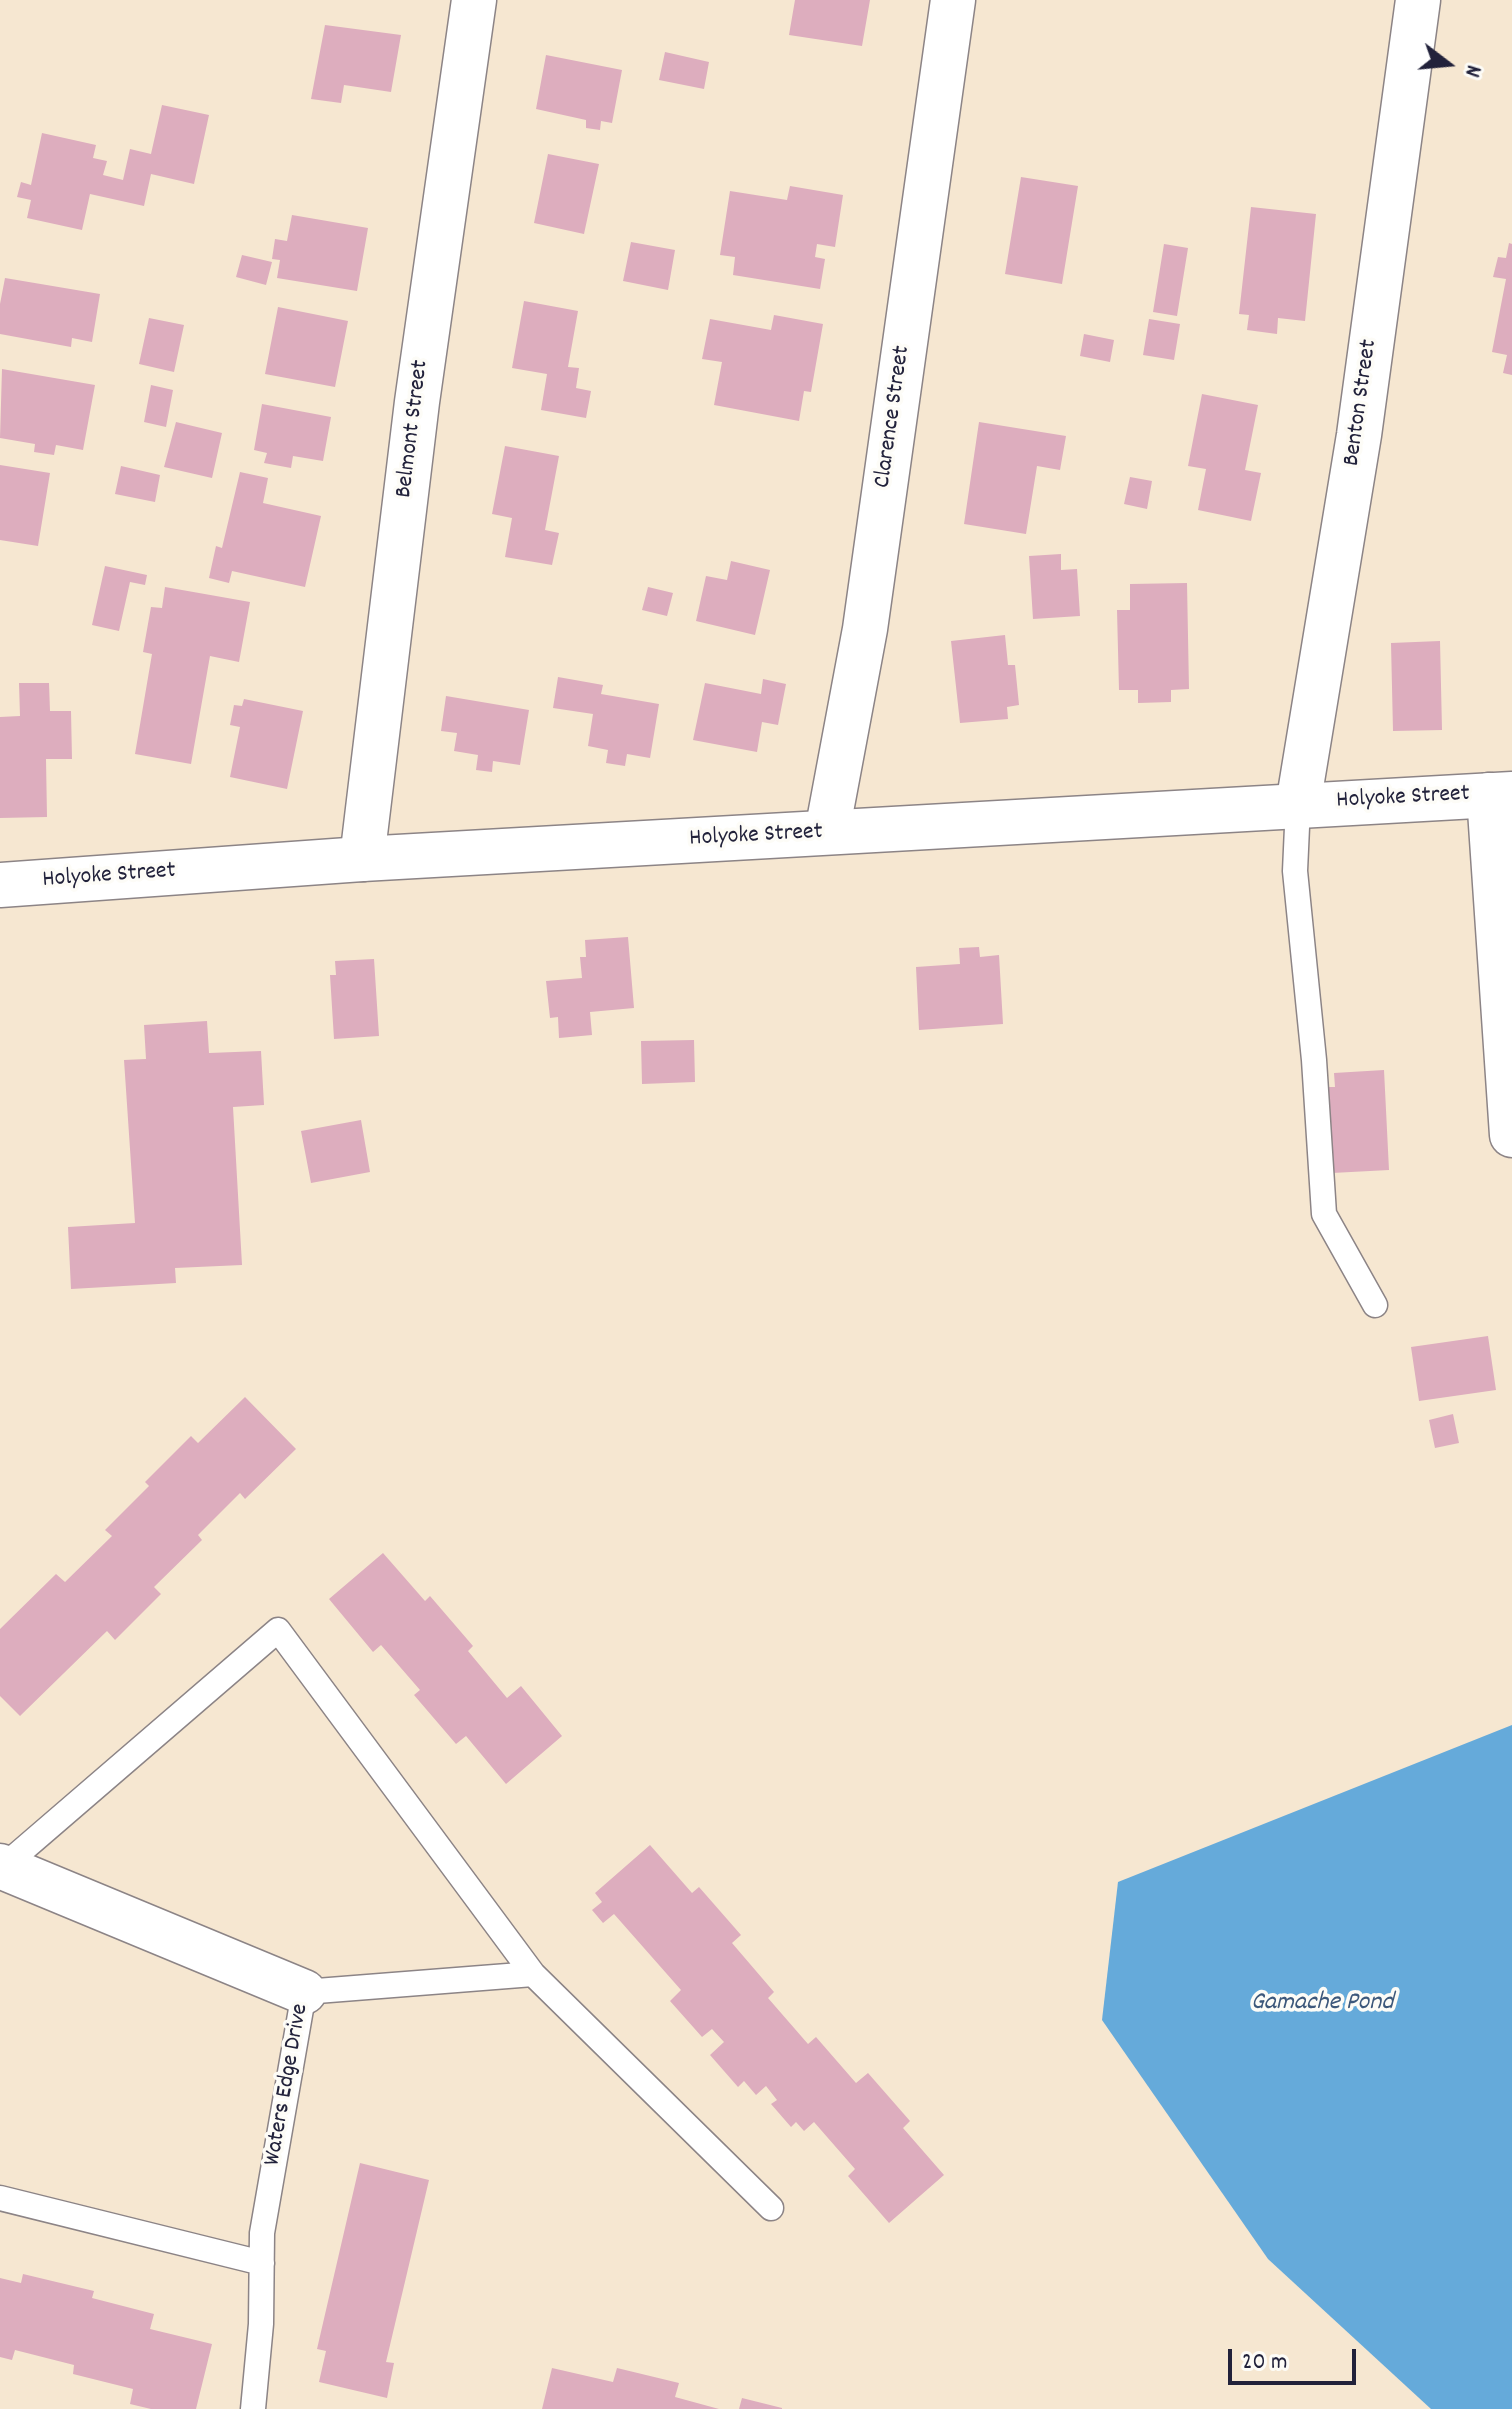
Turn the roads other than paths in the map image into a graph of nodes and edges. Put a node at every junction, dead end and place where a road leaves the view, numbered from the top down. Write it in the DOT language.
graph roads {
  1 [pos="474,0"];
  2 [pos="953,0"];
  3 [pos="1418,0"];
  4 [pos="1501,794"];
  5 [pos="1298,805"];
  6 [pos="827,832"];
  7 [pos="362,859"];
  8 [pos="0,885"];
  9 [pos="1512,1135"];
  10 [pos="1375,1305"];
  11 [pos="2,1866"];
  12 [pos="533,1974"];
  13 [pos="304,1992"];
  14 [pos="0,2198"];
  15 [pos="771,2208"];
  16 [pos="262,2263"];
  17 [pos="253,2409"];
  1 -- 7 [label="street, Belmont Street"];
  2 -- 6 [label="street, Clarence Street"];
  3 -- 5 [label="street, Benton Street"];
  4 -- 5 [label="street, Holyoke Street"];
  4 -- 9 [label="street"];
  5 -- 6 [label="street, Holyoke Street"];
  5 -- 10 [label="lane"];
  6 -- 7 [label="street, Holyoke Street"];
  7 -- 8 [label="street, Holyoke Street"];
  11 -- 12 [label="lane"];
  11 -- 13 [label="street, Waters Edge Drive"];
  12 -- 13 [label="lane"];
  12 -- 15 [label="lane"];
  13 -- 16 [label="lane, Waters Edge Drive"];
  14 -- 16 [label="lane"];
  16 -- 17 [label="lane, Waters Edge Drive"];
}
